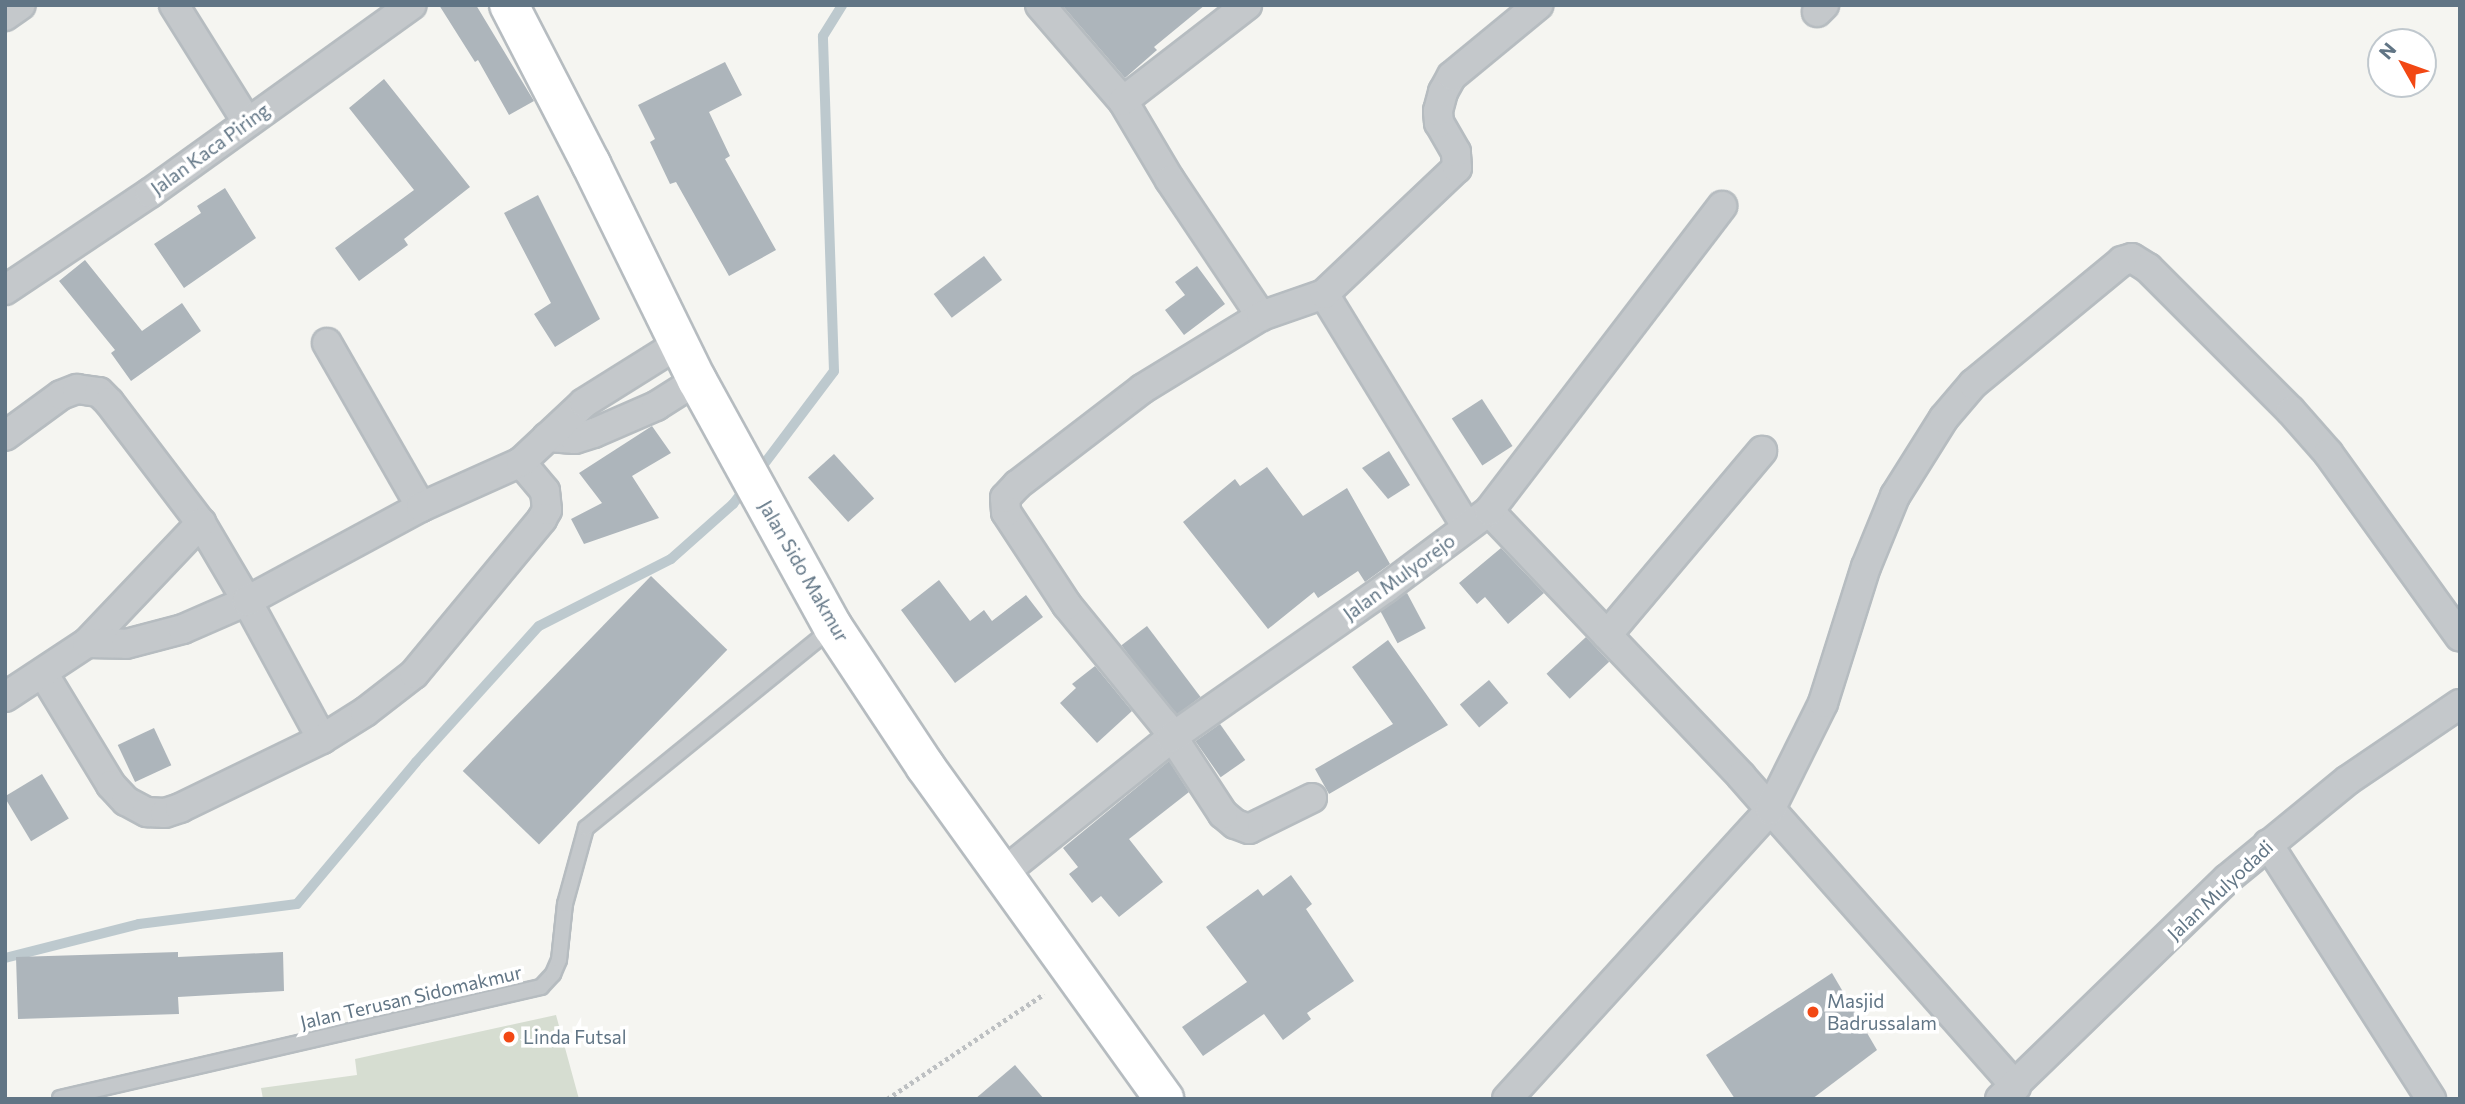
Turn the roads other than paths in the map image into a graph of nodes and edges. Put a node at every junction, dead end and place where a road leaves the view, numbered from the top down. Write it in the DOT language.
graph roads {
  1 [pos="21,5"];
  2 [pos="174,5"];
  3 [pos="412,5"];
  4 [pos="509,5"];
  5 [pos="1040,5"];
  6 [pos="1247,5"];
  7 [pos="1538,5"];
  8 [pos="5,16"];
  9 [pos="1123,101"];
  10 [pos="247,122"];
  11 [pos="1722,206"];
  12 [pos="5,290"];
  13 [pos="1324,294"];
  14 [pos="1261,316"];
  15 [pos="327,343"];
  16 [pos="678,344"];
  17 [pos="697,380"];
  18 [pos="5,436"];
  19 [pos="547,437"];
  20 [pos="1762,451"];
  21 [pos="521,462"];
  22 [pos="421,507"];
  23 [pos="1489,511"];
  24 [pos="201,523"];
  25 [pos="1467,527"];
  26 [pos="247,601"];
  27 [pos="833,627"];
  28 [pos="1607,635"];
  29 [pos="2460,638"];
  30 [pos="87,643"];
  31 [pos="43,673"];
  32 [pos="5,696"];
  33 [pos="2460,704"];
  34 [pos="1171,737"];
  35 [pos="322,739"];
  36 [pos="1312,798"];
  37 [pos="1761,799"];
  38 [pos="2268,844"];
  39 [pos="1002,874"];
  40 [pos="2008,1093"];
  41 [pos="60,1098"];
  42 [pos="1164,1099"];
  43 [pos="1507,1099"];
  44 [pos="2431,1099"];
  1 -- 8 [label="street"];
  2 -- 10 [label="street"];
  3 -- 10 [label="street, Jalan Kaca Piring"];
  4 -- 16 [label="main road, Jalan Sido Makmur"];
  5 -- 9 [label="street"];
  6 -- 9 [label="street"];
  7 -- 13 [label="street"];
  9 -- 14 [label="street"];
  10 -- 12 [label="street, Jalan Kaca Piring"];
  11 -- 23 [label="street, Jalan Mulyorejo"];
  13 -- 14 [label="street"];
  13 -- 25 [label="street"];
  14 -- 34 [label="street"];
  15 -- 22 [label="street"];
  16 -- 17 [label="main road, Jalan Sido Makmur"];
  16 -- 19 [label="street"];
  17 -- 19 [label="street"];
  17 -- 27 [label="main road, Jalan Sido Makmur"];
  18 -- 24 [label="street"];
  19 -- 21 [label="street"];
  20 -- 28 [label="street"];
  21 -- 22 [label="street"];
  21 -- 35 [label="street"];
  22 -- 26 [label="street"];
  23 -- 25 [label="street, Jalan Mulyorejo"];
  23 -- 28 [label="street"];
  24 -- 26 [label="street"];
  24 -- 30 [label="street"];
  25 -- 34 [label="street, Jalan Mulyorejo"];
  26 -- 30 [label="street"];
  26 -- 35 [label="street"];
  27 -- 39 [label="main road, Jalan Sido Makmur"];
  27 -- 41 [label="lane, Jalan Terusan Sidomakmur"];
  28 -- 37 [label="street"];
  29 -- 37 [label="street"];
  30 -- 31 [label="street"];
  31 -- 32 [label="street"];
  31 -- 35 [label="street"];
  33 -- 38 [label="street, Jalan Mulyodadi"];
  34 -- 36 [label="street"];
  34 -- 39 [label="street, Jalan Mulyorejo"];
  37 -- 40 [label="street"];
  37 -- 43 [label="street"];
  38 -- 40 [label="street, Jalan Mulyodadi"];
  38 -- 44 [label="street"];
  39 -- 42 [label="main road, Jalan Sido Makmur"];
}
